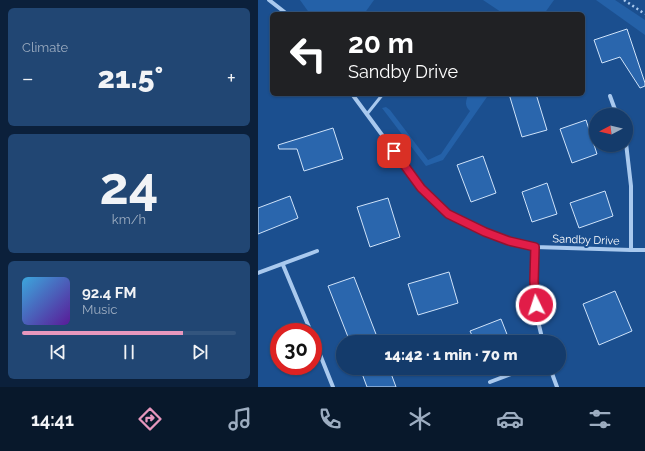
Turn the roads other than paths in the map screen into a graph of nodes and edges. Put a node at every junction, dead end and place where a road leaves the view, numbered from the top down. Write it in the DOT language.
graph roads {
  1 [pos="269,0"];
  2 [pos="284,12"];
  3 [pos="354,96"];
  4 [pos="381,96"];
  5 [pos="610,96"];
  6 [pos="614,108"];
  7 [pos="367,114"];
  8 [pos="627,152"];
  9 [pos="535,247"];
  10 [pos="631,250"];
  11 [pos="645,250"];
  12 [pos="317,251"];
  13 [pos="283,264"];
  14 [pos="258,274"];
  15 [pos="307,323"];
  16 [pos="541,335"];
  17 [pos="322,360"];
  18 [pos="508,375"];
  19 [pos="553,375"];
  20 [pos="490,382"];
  21 [pos="333,387"];
  22 [pos="557,387"];
  1 -- 2 [label="street"];
  3 -- 7 [label="street, Sandby Drive"];
  4 -- 7 [label="lane"];
  5 -- 6 [label="street"];
  7 -- 9 [label="street, Sandby Drive"];
  8 -- 10 [label="street"];
  9 -- 10 [label="street, Sandby Drive"];
  9 -- 16 [label="street"];
  10 -- 11 [label="street, Sandby Drive"];
  12 -- 13 [label="street"];
  13 -- 14 [label="street"];
  13 -- 15 [label="street"];
  17 -- 21 [label="street"];
  18 -- 20 [label="street"];
  19 -- 22 [label="street"];
}
